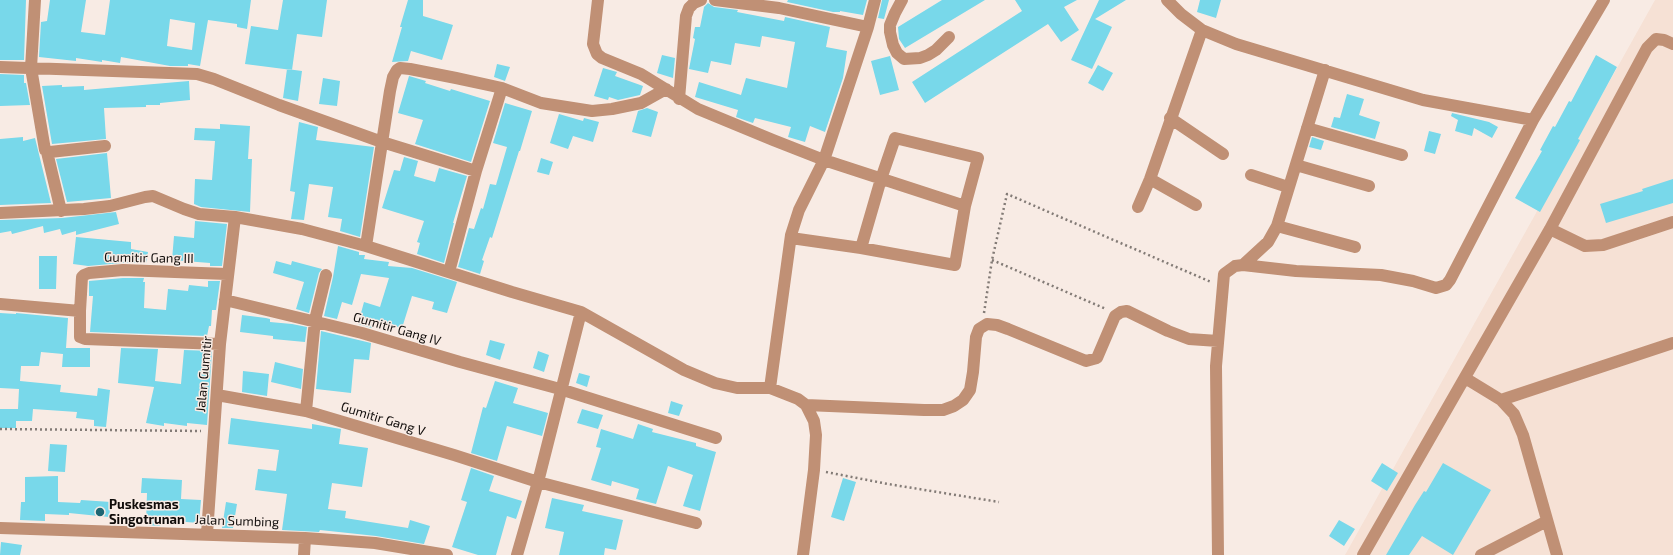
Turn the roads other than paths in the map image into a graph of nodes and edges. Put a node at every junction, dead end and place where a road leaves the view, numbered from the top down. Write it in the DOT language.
graph roads {
  1 [pos="36,0"];
  2 [pos="598,0"];
  3 [pos="701,0"];
  4 [pos="715,0"];
  5 [pos="875,0"];
  6 [pos="902,0"];
  7 [pos="1167,0"];
  8 [pos="1604,0"];
  9 [pos="868,27"];
  10 [pos="1202,30"];
  11 [pos="949,37"];
  12 [pos="1673,44"];
  13 [pos="0,67"];
  14 [pos="31,68"];
  15 [pos="1325,70"];
  16 [pos="502,88"];
  17 [pos="666,89"];
  18 [pos="679,98"];
  19 [pos="1170,118"];
  20 [pos="1533,120"];
  21 [pos="1307,128"];
  22 [pos="382,142"];
  23 [pos="105,146"];
  24 [pos="48,152"];
  25 [pos="1223,154"];
  26 [pos="1402,155"];
  27 [pos="824,160"];
  28 [pos="1296,165"];
  29 [pos="476,171"];
  30 [pos="1251,175"];
  31 [pos="1150,178"];
  32 [pos="881,179"];
  33 [pos="1288,186"];
  34 [pos="1369,186"];
  35 [pos="1196,204"];
  36 [pos="965,206"];
  37 [pos="1138,207"];
  38 [pos="61,211"];
  39 [pos="0,213"];
  40 [pos="235,217"];
  41 [pos="1673,222"];
  42 [pos="1277,226"];
  43 [pos="1550,229"];
  44 [pos="791,238"];
  45 [pos="366,246"];
  46 [pos="1355,247"];
  47 [pos="861,248"];
  48 [pos="1243,265"];
  49 [pos="448,272"];
  50 [pos="227,274"];
  51 [pos="326,275"];
  52 [pos="225,300"];
  53 [pos="0,304"];
  54 [pos="80,311"];
  55 [pos="581,312"];
  56 [pos="315,320"];
  57 [pos="1218,341"];
  58 [pos="1673,343"];
  59 [pos="220,344"];
  60 [pos="1465,378"];
  61 [pos="770,388"];
  62 [pos="560,389"];
  63 [pos="217,395"];
  64 [pos="1502,400"];
  65 [pos="806,405"];
  66 [pos="306,411"];
  67 [pos="716,438"];
  68 [pos="538,482"];
  69 [pos="1547,521"];
  70 [pos="696,523"];
  71 [pos="0,528"];
  72 [pos="207,534"];
  73 [pos="305,538"];
  74 [pos="304,555"];
  75 [pos="447,555"];
  76 [pos="517,555"];
  77 [pos="803,555"];
  78 [pos="1218,555"];
  79 [pos="1363,555"];
  80 [pos="1481,555"];
  81 [pos="1557,555"];
  1 -- 14 [label="street"];
  2 -- 17 [label="street"];
  3 -- 18 [label="street"];
  4 -- 9 [label="street"];
  5 -- 9 [label="street"];
  6 -- 11 [label="street"];
  7 -- 10 [label="street"];
  8 -- 20 [label="street"];
  9 -- 27 [label="street"];
  10 -- 15 [label="street"];
  10 -- 19 [label="street"];
  12 -- 43 [label="street"];
  13 -- 14 [label="street"];
  14 -- 22 [label="street"];
  14 -- 24 [label="street"];
  15 -- 20 [label="street"];
  15 -- 21 [label="street"];
  16 -- 17 [label="street"];
  16 -- 22 [label="street"];
  16 -- 29 [label="street"];
  17 -- 18 [label="street"];
  18 -- 27 [label="street"];
  19 -- 25 [label="street"];
  19 -- 31 [label="street"];
  20 -- 48 [label="street"];
  21 -- 26 [label="street"];
  21 -- 28 [label="street"];
  22 -- 29 [label="street"];
  22 -- 45 [label="street"];
  23 -- 24 [label="street"];
  24 -- 38 [label="street"];
  27 -- 32 [label="street"];
  27 -- 44 [label="street"];
  28 -- 33 [label="street"];
  28 -- 34 [label="street"];
  29 -- 49 [label="street"];
  30 -- 33 [label="street"];
  31 -- 35 [label="street"];
  31 -- 37 [label="street"];
  32 -- 36 [label="street"];
  32 -- 36 [label="street"];
  32 -- 47 [label="street"];
  33 -- 42 [label="street"];
  36 -- 47 [label="street"];
  38 -- 39 [label="street"];
  38 -- 40 [label="street"];
  40 -- 45 [label="street"];
  40 -- 50 [label="street, Jalan Gumitir"];
  41 -- 43 [label="street"];
  42 -- 46 [label="street"];
  42 -- 48 [label="street"];
  43 -- 60 [label="street"];
  44 -- 47 [label="street"];
  44 -- 61 [label="street"];
  45 -- 49 [label="street"];
  48 -- 57 [label="street"];
  49 -- 55 [label="street"];
  50 -- 52 [label="street, Jalan Gumitir"];
  50 -- 54 [label="street, Gumitir Gang III"];
  51 -- 56 [label="street"];
  52 -- 56 [label="street, Gumitir Gang IV"];
  52 -- 59 [label="street, Jalan Gumitir"];
  53 -- 54 [label="street"];
  54 -- 59 [label="street"];
  55 -- 61 [label="street"];
  55 -- 62 [label="street"];
  56 -- 62 [label="street, Gumitir Gang IV"];
  56 -- 66 [label="street"];
  57 -- 65 [label="street"];
  57 -- 78 [label="street"];
  58 -- 64 [label="street"];
  59 -- 63 [label="street, Jalan Gumitir"];
  60 -- 64 [label="street"];
  60 -- 79 [label="street"];
  61 -- 65 [label="street"];
  62 -- 67 [label="street, Gumitir Gang IV"];
  62 -- 68 [label="street"];
  63 -- 66 [label="street, Gumitir Gang V"];
  63 -- 72 [label="street, Jalan Gumitir"];
  64 -- 69 [label="street"];
  65 -- 77 [label="street"];
  66 -- 68 [label="street, Gumitir Gang V"];
  68 -- 70 [label="street, Gumitir Gang V"];
  68 -- 76 [label="street"];
  69 -- 80 [label="street"];
  69 -- 81 [label="street"];
  71 -- 72 [label="street, Jalan Sumbing"];
  72 -- 73 [label="street, Jalan Sumbing"];
  73 -- 74 [label="street"];
  73 -- 75 [label="street, Jalan Sumbing"];
}
